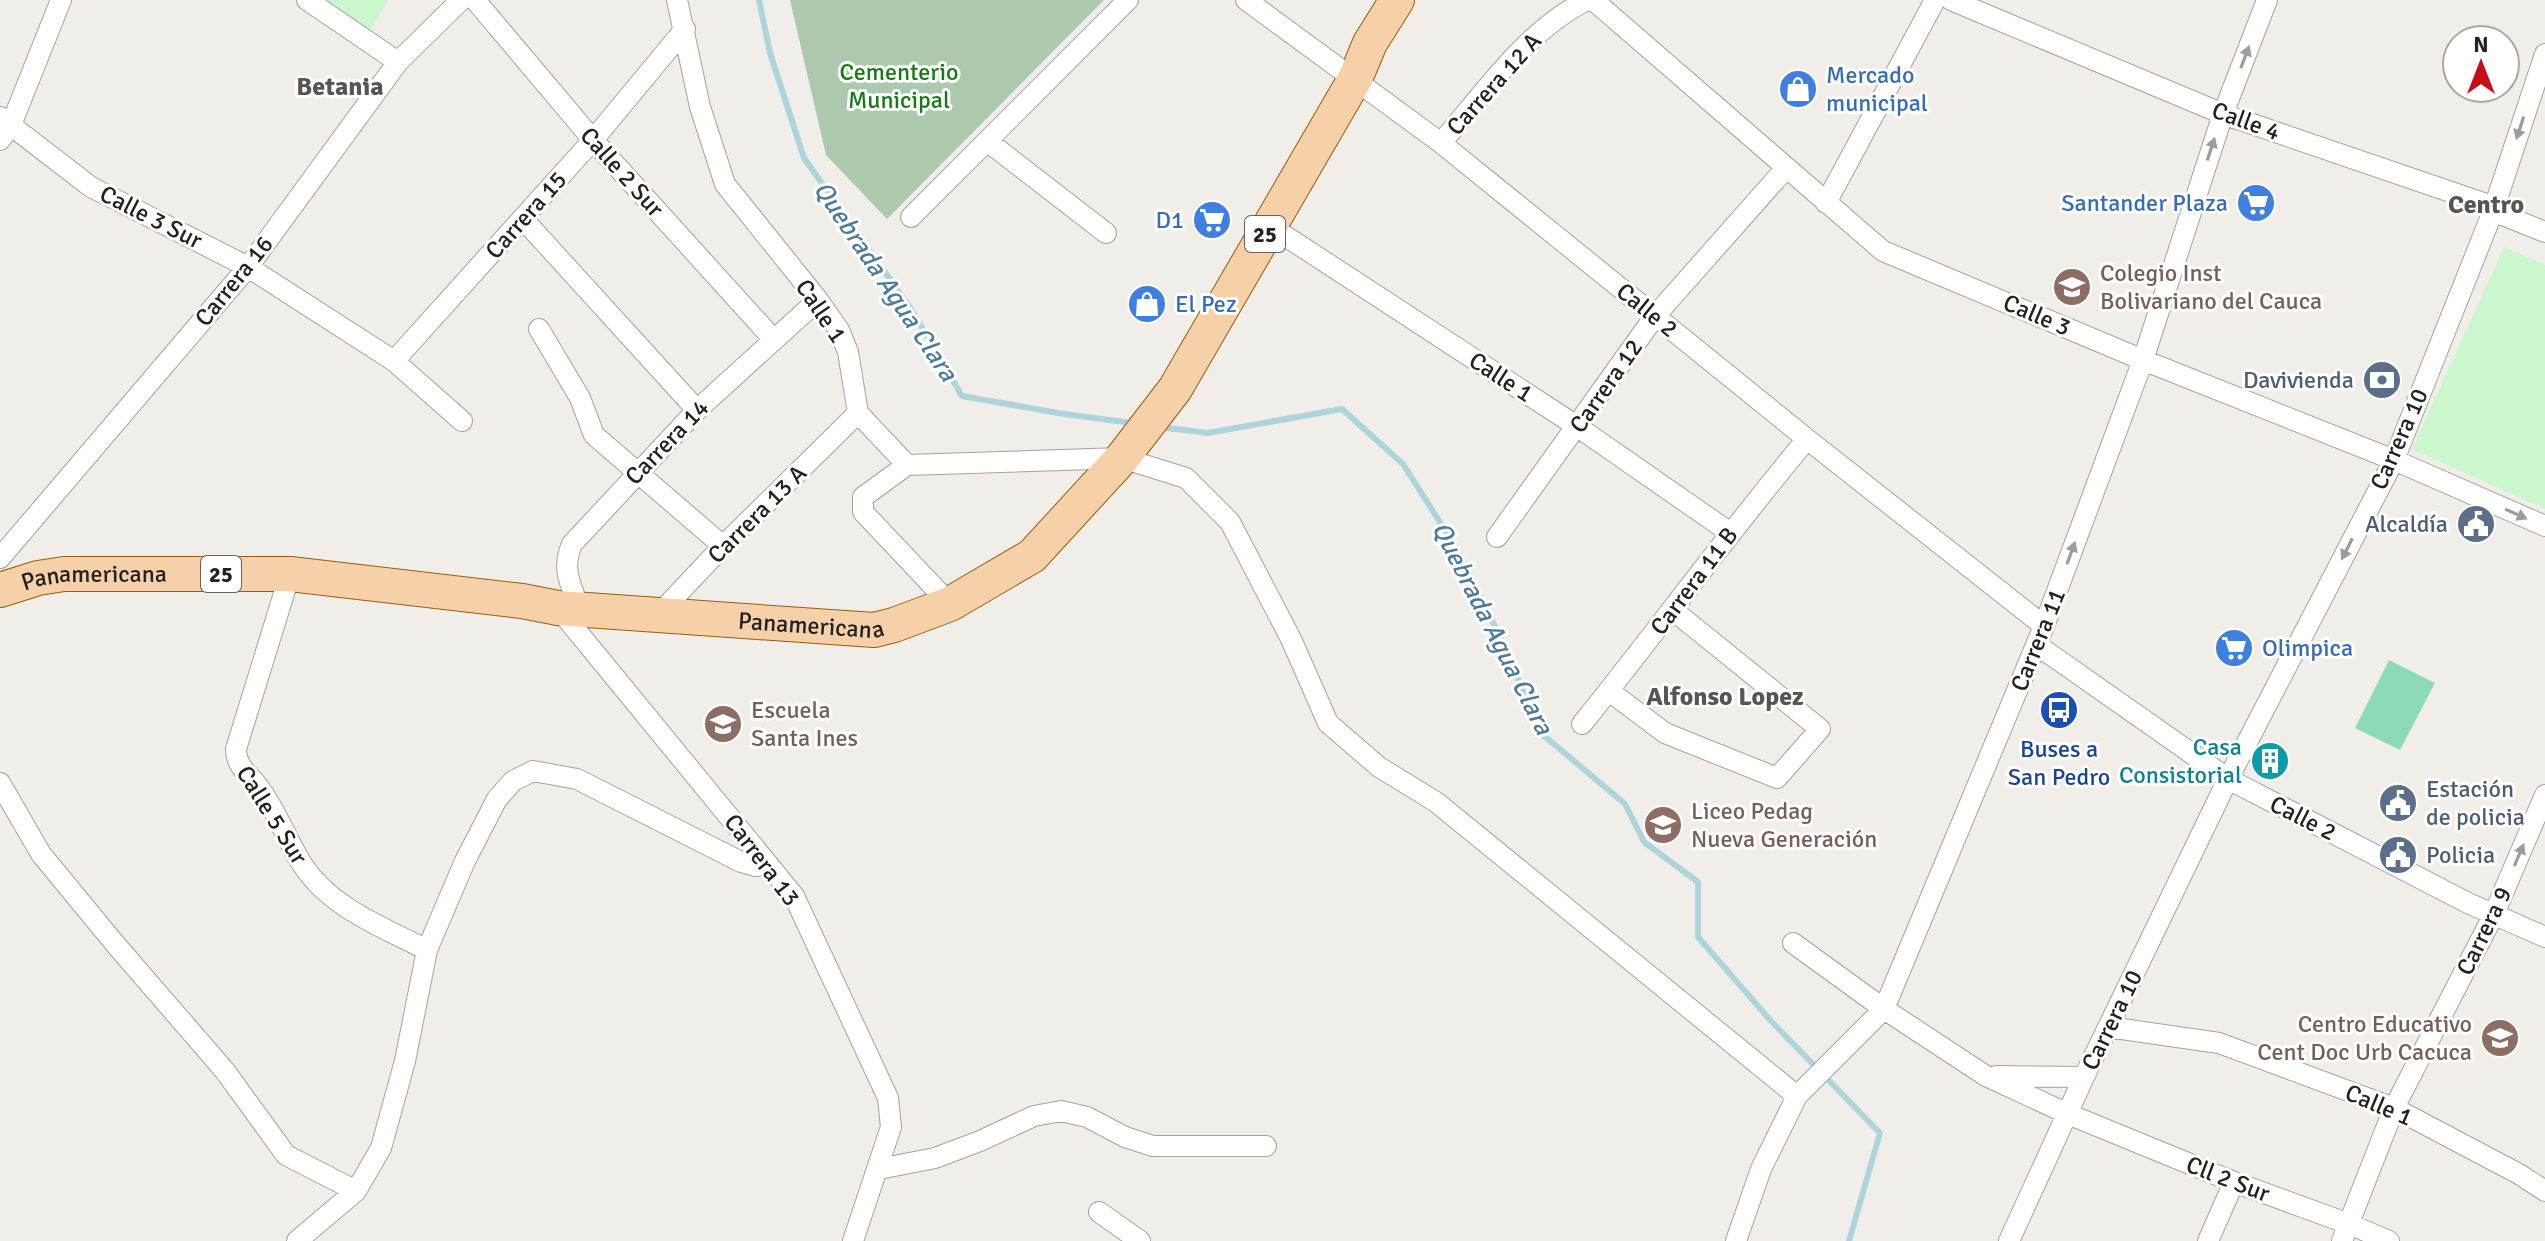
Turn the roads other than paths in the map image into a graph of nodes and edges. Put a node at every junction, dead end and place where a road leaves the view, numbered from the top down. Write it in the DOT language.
graph roads {
  1 [pos="61,0"];
  2 [pos="307,0"];
  3 [pos="461,0"];
  4 [pos="475,0"];
  5 [pos="677,0"];
  6 [pos="1128,0"];
  7 [pos="1246,0"];
  8 [pos="1397,0"];
  9 [pos="1417,0"];
  10 [pos="1590,0"];
  11 [pos="1935,0"];
  12 [pos="1951,0"];
  13 [pos="2267,0"];
  14 [pos="685,29"];
  15 [pos="2545,54"];
  16 [pos="398,62"];
  17 [pos="1355,79"];
  18 [pos="2223,114"];
  19 [pos="4,127"];
  20 [pos="593,140"];
  21 [pos="987,141"];
  22 [pos="1441,143"];
  23 [pos="1786,168"];
  24 [pos="1826,203"];
  25 [pos="2493,211"];
  26 [pos="911,217"];
  27 [pos="523,219"];
  28 [pos="1270,226"];
  29 [pos="2545,232"];
  30 [pos="1106,233"];
  31 [pos="248,267"];
  32 [pos="818,300"];
  33 [pos="1655,316"];
  34 [pos="539,329"];
  35 [pos="774,340"];
  36 [pos="2143,360"];
  37 [pos="394,361"];
  38 [pos="697,410"];
  39 [pos="858,413"];
  40 [pos="462,421"];
  41 [pos="1578,427"];
  42 [pos="1807,439"];
  43 [pos="1127,451"];
  44 [pos="2394,460"];
  45 [pos="907,465"];
  46 [pos="636,473"];
  47 [pos="2545,526"];
  48 [pos="1729,532"];
  49 [pos="1497,537"];
  50 [pos="723,546"];
  51 [pos="0,558"];
  52 [pos="290,574"];
  53 [pos="0,590"];
  54 [pos="950,604"];
  55 [pos="568,608"];
  56 [pos="1674,611"];
  57 [pos="657,616"];
  58 [pos="2041,636"];
  59 [pos="1609,691"];
  60 [pos="1582,724"];
  61 [pos="2228,779"];
  62 [pos="0,783"];
  63 [pos="2545,795"];
  64 [pos="768,865"];
  65 [pos="2494,914"];
  66 [pos="2545,937"];
  67 [pos="1793,943"];
  68 [pos="427,950"];
  69 [pos="1884,1009"];
  70 [pos="2108,1027"];
  71 [pos="1986,1076"];
  72 [pos="2084,1077"];
  73 [pos="1797,1096"];
  74 [pos="2394,1108"];
  75 [pos="2068,1114"];
  76 [pos="1266,1146"];
  77 [pos="879,1169"];
  78 [pos="2234,1182"];
  79 [pos="356,1191"];
  80 [pos="2545,1191"];
  81 [pos="1099,1212"];
  82 [pos="2346,1232"];
  83 [pos="297,1241"];
  84 [pos="853,1241"];
  85 [pos="1140,1241"];
  86 [pos="1736,1241"];
  87 [pos="2009,1241"];
  88 [pos="2208,1241"];
  89 [pos="2389,1241"];
  1 -- 19 [label="street"];
  2 -- 16 [label="street"];
  3 -- 16 [label="street, Carrera 16"];
  4 -- 20 [label="street, Calle 2 Sur"];
  5 -- 14 [label="street, Calle 1"];
  6 -- 21 [label="street"];
  7 -- 17 [label="street, Calle 2"];
  8 -- 17 [label="main road, Panamericana / 25"];
  9 -- 17 [label="main road, Panamericana / 25"];
  10 -- 22 [label="street, Carrera 12 A"];
  10 -- 23 [label="street, Calle 3"];
  11 -- 24 [label="street"];
  12 -- 18 [label="street, Calle 4"];
  18 -- 13 [label="street, Carrera 11, one-way"];
  14 -- 20 [label="street, Carrera 15"];
  14 -- 32 [label="street, Calle 1"];
  15 -- 25 [label="street, Carrera 10, one-way"];
  16 -- 31 [label="street, Carrera 16"];
  17 -- 22 [label="street, Calle 2"];
  17 -- 28 [label="main road, Panamericana / 25"];
  18 -- 25 [label="street, Calle 4"];
  36 -- 18 [label="street, Carrera 11, one-way"];
  19 -- 31 [label="street, Calle 3 Sur"];
  20 -- 27 [label="street, Carrera 15"];
  20 -- 35 [label="street, Calle 2 Sur"];
  21 -- 26 [label="street"];
  21 -- 30 [label="street"];
  22 -- 33 [label="street, Calle 2"];
  23 -- 24 [label="street, Calle 3"];
  23 -- 33 [label="street, Carrera 12"];
  24 -- 36 [label="street, Calle 3"];
  25 -- 29 [label="street, Calle 4"];
  25 -- 44 [label="street, Carrera 10"];
  27 -- 37 [label="street, Carrera 15"];
  27 -- 38 [label="street"];
  28 -- 41 [label="street, Calle 1"];
  28 -- 43 [label="main road, Panamericana / 25"];
  31 -- 37 [label="street, Calle 3 Sur"];
  31 -- 51 [label="street, Carrera 16"];
  32 -- 35 [label="street, Carrera 14"];
  32 -- 39 [label="street, Calle 1"];
  33 -- 41 [label="street, Carrera 12"];
  33 -- 42 [label="street, Calle 2"];
  34 -- 46 [label="street"];
  35 -- 38 [label="street, Carrera 14"];
  36 -- 44 [label="street, Calle 3"];
  58 -- 36 [label="street, Carrera 11, one-way"];
  37 -- 40 [label="street, Calle 3 Sur"];
  38 -- 46 [label="street, Carrera 14"];
  39 -- 45 [label="street"];
  39 -- 50 [label="street, Carrera 13 A"];
  41 -- 48 [label="street, Calle 1"];
  41 -- 49 [label="street, Carrera 12"];
  42 -- 48 [label="street, Carrera 11 B"];
  42 -- 58 [label="street, Calle 2"];
  43 -- 45 [label="street"];
  43 -- 54 [label="main road, Panamericana / 25"];
  43 -- 73 [label="street"];
  44 -- 47 [label="street, Calle 3, one-way"];
  44 -- 61 [label="street, Carrera 10, one-way"];
  45 -- 54 [label="street"];
  46 -- 50 [label="street"];
  46 -- 55 [label="street, Carrera 14"];
  48 -- 56 [label="street, Carrera 11 B"];
  50 -- 57 [label="street, Carrera 13 A"];
  52 -- 53 [label="main road, Panamericana / 25"];
  52 -- 55 [label="main road, Panamericana / 25"];
  52 -- 68 [label="street, Calle 5 Sur"];
  54 -- 57 [label="main road, Panamericana / 25"];
  55 -- 57 [label="main road, Panamericana / 25"];
  55 -- 64 [label="street, Carrera 13"];
  56 -- 59 [label="street, Carrera 11 B"];
  56 -- 59 [label="street"];
  58 -- 61 [label="street, Calle 2"];
  58 -- 69 [label="street, Carrera 11"];
  59 -- 60 [label="street, Carrera 11 B"];
  61 -- 65 [label="street, Calle 2"];
  61 -- 70 [label="street, Carrera 10"];
  62 -- 79 [label="street"];
  65 -- 63 [label="street, Carrera 9, one-way"];
  64 -- 68 [label="street"];
  64 -- 77 [label="street, Carrera 13"];
  65 -- 66 [label="street, Calle 2"];
  65 -- 74 [label="street, Carrera 9"];
  67 -- 69 [label="street"];
  68 -- 79 [label="street"];
  69 -- 71 [label="street"];
  69 -- 73 [label="street, Carrera 11"];
  70 -- 72 [label="street, Carrera 10"];
  70 -- 74 [label="street, Calle 1"];
  71 -- 72 [label="street"];
  71 -- 75 [label="street"];
  72 -- 75 [label="street, Carrera 10"];
  73 -- 86 [label="street, Carrera 11"];
  74 -- 80 [label="street, Calle 1"];
  74 -- 82 [label="street, Carrera 9"];
  75 -- 78 [label="street, Cll 2 Sur"];
  75 -- 87 [label="street, Carrera 10"];
  76 -- 77 [label="street"];
  77 -- 84 [label="street, Carrera 13"];
  78 -- 82 [label="street, Cll 2 Sur"];
  78 -- 88 [label="street"];
  79 -- 83 [label="street"];
  81 -- 85 [label="street"];
  82 -- 89 [label="street, Cll 2 Sur"];
}
